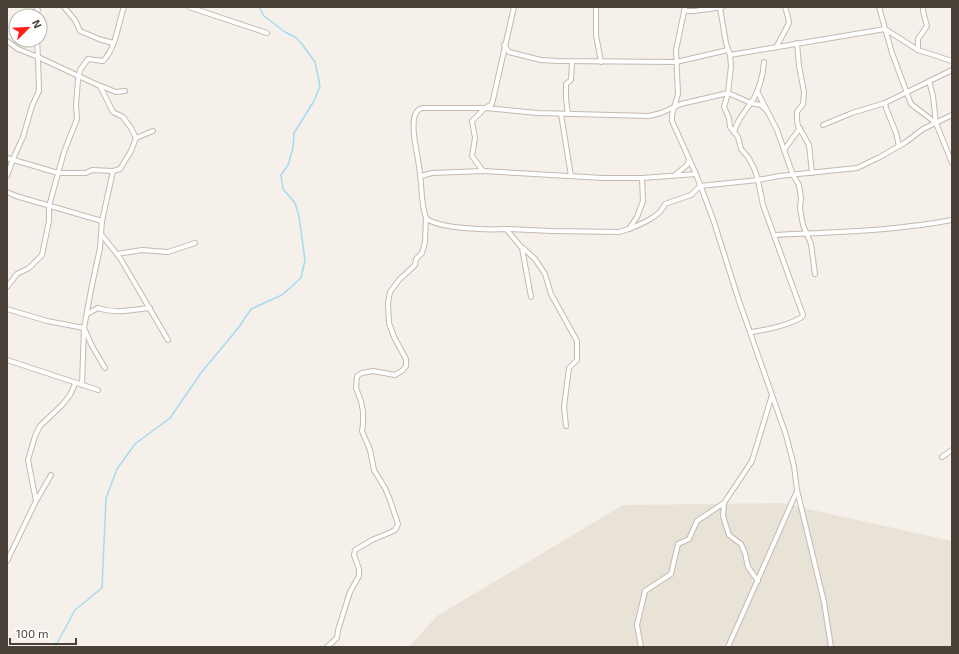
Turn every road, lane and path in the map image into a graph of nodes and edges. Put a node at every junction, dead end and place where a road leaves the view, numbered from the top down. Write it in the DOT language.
graph roads {
  1 [pos="64,7"];
  2 [pos="124,7"];
  3 [pos="189,7"];
  4 [pos="514,7"];
  5 [pos="596,7"];
  6 [pos="723,7"];
  7 [pos="784,7"];
  8 [pos="879,7"];
  9 [pos="923,7"];
  10 [pos="720,8"];
  11 [pos="684,9"];
  12 [pos="885,29"];
  13 [pos="267,33"];
  14 [pos="7,41"];
  15 [pos="113,43"];
  16 [pos="797,43"];
  17 [pos="504,45"];
  18 [pos="778,46"];
  19 [pos="37,48"];
  20 [pos="728,50"];
  21 [pos="918,50"];
  22 [pos="730,55"];
  23 [pos="38,58"];
  24 [pos="952,61"];
  25 [pos="572,62"];
  26 [pos="601,62"];
  27 [pos="676,62"];
  28 [pos="764,62"];
  29 [pos="952,70"];
  30 [pos="79,76"];
  31 [pos="929,81"];
  32 [pos="100,86"];
  33 [pos="125,91"];
  34 [pos="757,91"];
  35 [pos="907,92"];
  36 [pos="728,94"];
  37 [pos="751,103"];
  38 [pos="885,103"];
  39 [pos="674,107"];
  40 [pos="486,108"];
  41 [pos="767,110"];
  42 [pos="561,114"];
  43 [pos="568,114"];
  44 [pos="952,115"];
  45 [pos="936,123"];
  46 [pos="822,126"];
  47 [pos="800,128"];
  48 [pos="153,131"];
  49 [pos="734,133"];
  50 [pos="136,138"];
  51 [pos="899,146"];
  52 [pos="784,150"];
  53 [pos="7,158"];
  54 [pos="13,159"];
  55 [pos="689,160"];
  56 [pos="952,164"];
  57 [pos="113,171"];
  58 [pos="483,171"];
  59 [pos="812,173"];
  60 [pos="58,174"];
  61 [pos="696,174"];
  62 [pos="675,175"];
  63 [pos="793,175"];
  64 [pos="7,176"];
  65 [pos="421,176"];
  66 [pos="571,176"];
  67 [pos="642,178"];
  68 [pos="758,180"];
  69 [pos="700,186"];
  70 [pos="7,192"];
  71 [pos="49,206"];
  72 [pos="426,218"];
  73 [pos="952,220"];
  74 [pos="102,221"];
  75 [pos="506,229"];
  76 [pos="629,229"];
  77 [pos="101,233"];
  78 [pos="806,233"];
  79 [pos="775,234"];
  80 [pos="195,244"];
  81 [pos="522,248"];
  82 [pos="117,254"];
  83 [pos="815,274"];
  84 [pos="7,287"];
  85 [pos="531,297"];
  86 [pos="150,308"];
  87 [pos="7,309"];
  88 [pos="87,314"];
  89 [pos="84,328"];
  90 [pos="752,332"];
  91 [pos="168,340"];
  92 [pos="7,360"];
  93 [pos="106,368"];
  94 [pos="75,384"];
  95 [pos="82,385"];
  96 [pos="98,390"];
  97 [pos="772,395"];
  98 [pos="566,426"];
  99 [pos="952,450"];
  100 [pos="942,457"];
  101 [pos="51,475"];
  102 [pos="797,490"];
  103 [pos="36,501"];
  104 [pos="724,503"];
  105 [pos="7,561"];
  106 [pos="758,581"];
  107 [pos="328,647"];
  108 [pos="641,647"];
  109 [pos="728,647"];
  110 [pos="830,647"];
  1 -- 15 [label="street"];
  2 -- 15 [label="street"];
  3 -- 13 [label="street"];
  4 -- 17 [label="street"];
  5 -- 26 [label="street"];
  6 -- 10 [label="street"];
  7 -- 18 [label="street"];
  8 -- 12 [label="street"];
  9 -- 21 [label="street"];
  10 -- 11 [label="street"];
  10 -- 20 [label="street"];
  11 -- 27 [label="street"];
  12 -- 16 [label="street"];
  12 -- 21 [label="street"];
  12 -- 35 [label="street"];
  14 -- 23 [label="street"];
  15 -- 30 [label="street"];
  16 -- 18 [label="street"];
  16 -- 47 [label="street"];
  17 -- 25 [label="street"];
  17 -- 40 [label="street"];
  18 -- 22 [label="street"];
  19 -- 23 [label="street"];
  20 -- 22 [label="street"];
  20 -- 27 [label="street"];
  21 -- 24 [label="street"];
  22 -- 36 [label="street"];
  23 -- 30 [label="street"];
  23 -- 54 [label="street"];
  25 -- 26 [label="street"];
  25 -- 43 [label="street"];
  26 -- 27 [label="street"];
  27 -- 39 [label="street"];
  28 -- 34 [label="street"];
  29 -- 31 [label="street"];
  30 -- 32 [label="street"];
  30 -- 60 [label="street"];
  31 -- 35 [label="street"];
  31 -- 45 [label="street"];
  32 -- 33 [label="street"];
  32 -- 50 [label="street"];
  34 -- 37 [label="street"];
  34 -- 41 [label="street"];
  35 -- 38 [label="street"];
  35 -- 45 [label="street"];
  36 -- 37 [label="street"];
  36 -- 39 [label="street"];
  36 -- 49 [label="street"];
  37 -- 41 [label="street"];
  37 -- 49 [label="street"];
  38 -- 46 [label="street"];
  38 -- 51 [label="street"];
  39 -- 43 [label="street"];
  39 -- 55 [label="street"];
  40 -- 42 [label="street"];
  40 -- 58 [label="street"];
  40 -- 65 [label="street"];
  41 -- 52 [label="street"];
  42 -- 43 [label="street"];
  42 -- 66 [label="street"];
  44 -- 45 [label="street"];
  45 -- 51 [label="street"];
  45 -- 56 [label="street"];
  47 -- 52 [label="street"];
  47 -- 59 [label="street"];
  48 -- 50 [label="street"];
  49 -- 68 [label="street"];
  50 -- 57 [label="street"];
  51 -- 59 [label="street"];
  52 -- 63 [label="street"];
  53 -- 54 [label="street"];
  54 -- 60 [label="street"];
  54 -- 64 [label="street"];
  55 -- 61 [label="street"];
  55 -- 62 [label="street"];
  57 -- 60 [label="street"];
  57 -- 74 [label="street"];
  58 -- 65 [label="street"];
  58 -- 66 [label="street"];
  59 -- 63 [label="street"];
  60 -- 71 [label="street"];
  61 -- 62 [label="street"];
  61 -- 69 [label="street"];
  62 -- 67 [label="street"];
  63 -- 68 [label="street"];
  63 -- 78 [label="street"];
  65 -- 72 [label="street"];
  66 -- 67 [label="street"];
  67 -- 76 [label="street"];
  68 -- 69 [label="street"];
  68 -- 79 [label="street"];
  69 -- 76 [label="street"];
  69 -- 90 [label="street"];
  70 -- 71 [label="street"];
  71 -- 74 [label="street"];
  71 -- 84 [label="street"];
  72 -- 75 [label="street"];
  72 -- 107 [label="street"];
  73 -- 78 [label="street"];
  74 -- 77 [label="street"];
  75 -- 76 [label="street"];
  75 -- 81 [label="street"];
  77 -- 82 [label="street"];
  77 -- 88 [label="street"];
  78 -- 79 [label="street"];
  78 -- 83 [label="street"];
  79 -- 90 [label="street"];
  80 -- 82 [label="street"];
  81 -- 85 [label="street"];
  81 -- 98 [label="street"];
  82 -- 86 [label="street"];
  86 -- 88 [label="street"];
  86 -- 91 [label="street"];
  87 -- 89 [label="street"];
  88 -- 89 [label="street"];
  89 -- 93 [label="street"];
  89 -- 95 [label="street"];
  90 -- 97 [label="street"];
  92 -- 94 [label="street"];
  94 -- 95 [label="street"];
  94 -- 103 [label="street"];
  95 -- 96 [label="street"];
  97 -- 102 [label="street"];
  97 -- 104 [label="street"];
  99 -- 100 [label="street"];
  101 -- 103 [label="street"];
  102 -- 106 [label="street"];
  102 -- 110 [label="street"];
  103 -- 105 [label="street"];
  104 -- 106 [label="street"];
  104 -- 108 [label="street"];
  106 -- 109 [label="street"];
}
